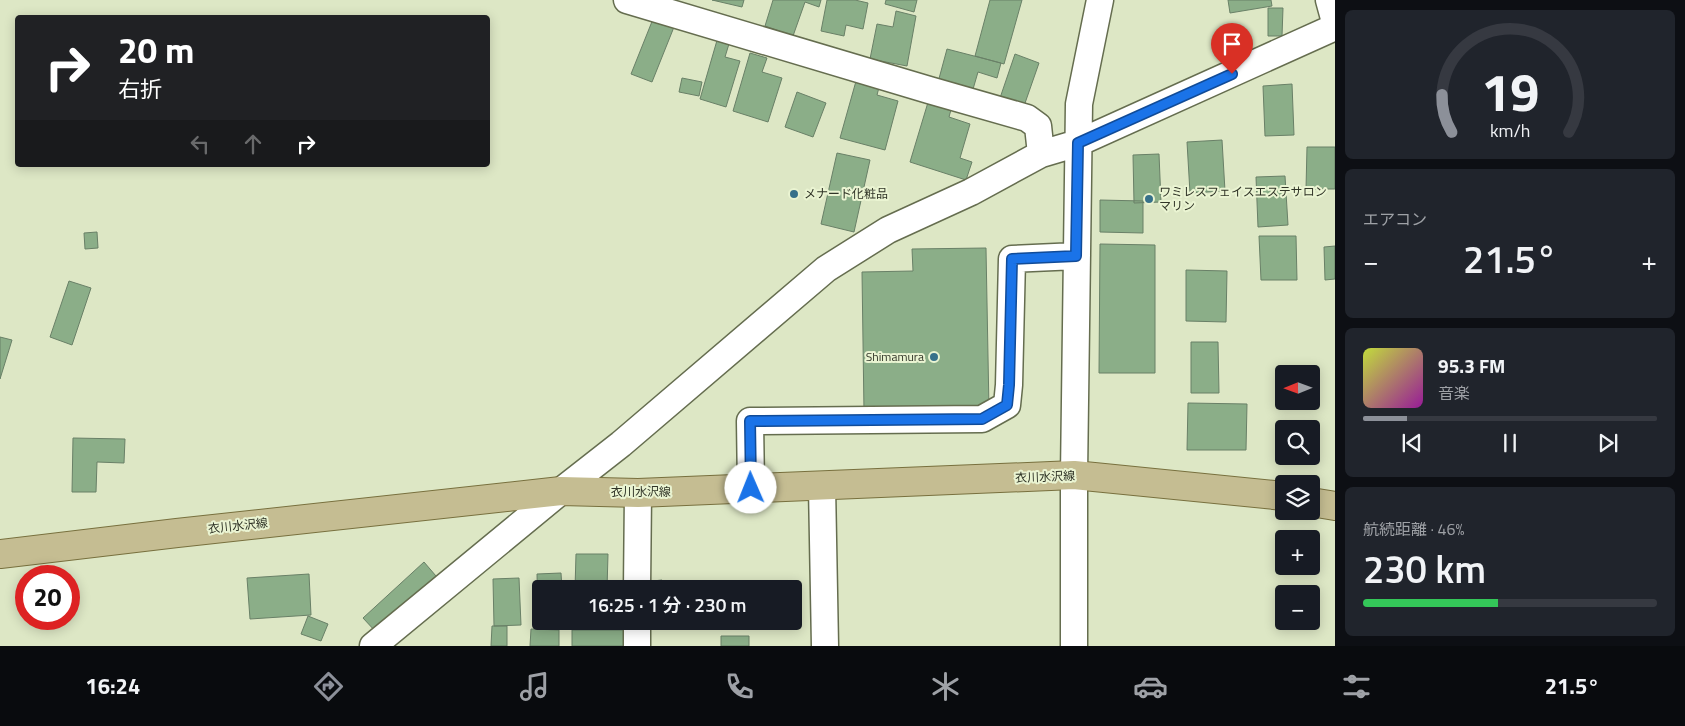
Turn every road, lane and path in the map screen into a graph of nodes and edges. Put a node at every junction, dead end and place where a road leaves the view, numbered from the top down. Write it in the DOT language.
graph roads {
  1 [pos="627,0"];
  2 [pos="1100,0"];
  3 [pos="1329,0"];
  4 [pos="1335,22"];
  5 [pos="1335,27"];
  6 [pos="1078,143"];
  7 [pos="1042,154"];
  8 [pos="1076,256"];
  9 [pos="1074,475"];
  10 [pos="822,486"];
  11 [pos="751,488"];
  12 [pos="561,491"];
  13 [pos="638,493"];
  14 [pos="1275,495"];
  15 [pos="1320,504"];
  16 [pos="1335,506"];
  17 [pos="0,554"];
  18 [pos="637,580"];
  19 [pos="637,630"];
  20 [pos="373,646"];
  21 [pos="637,646"];
  22 [pos="825,646"];
  23 [pos="1074,646"];
  1 -- 7 [label="street"];
  2 -- 6 [label="street"];
  3 -- 4 [label="street"];
  5 -- 6 [label="street"];
  6 -- 7 [label="street"];
  6 -- 8 [label="street"];
  7 -- 12 [label="street"];
  8 -- 9 [label="street"];
  8 -- 11 [label="street"];
  9 -- 10 [label="main road, 衣川水沢線"];
  9 -- 14 [label="main road, 衣川水沢線"];
  9 -- 23 [label="street"];
  10 -- 11 [label="main road, 衣川水沢線"];
  10 -- 22 [label="street"];
  11 -- 13 [label="main road, 衣川水沢線"];
  12 -- 13 [label="main road, 衣川水沢線"];
  12 -- 17 [label="main road, 衣川水沢線"];
  12 -- 20 [label="street"];
  13 -- 18 [label="street"];
  15 -- 16 [label="main road"];
  19 -- 21 [label="street"];
}
